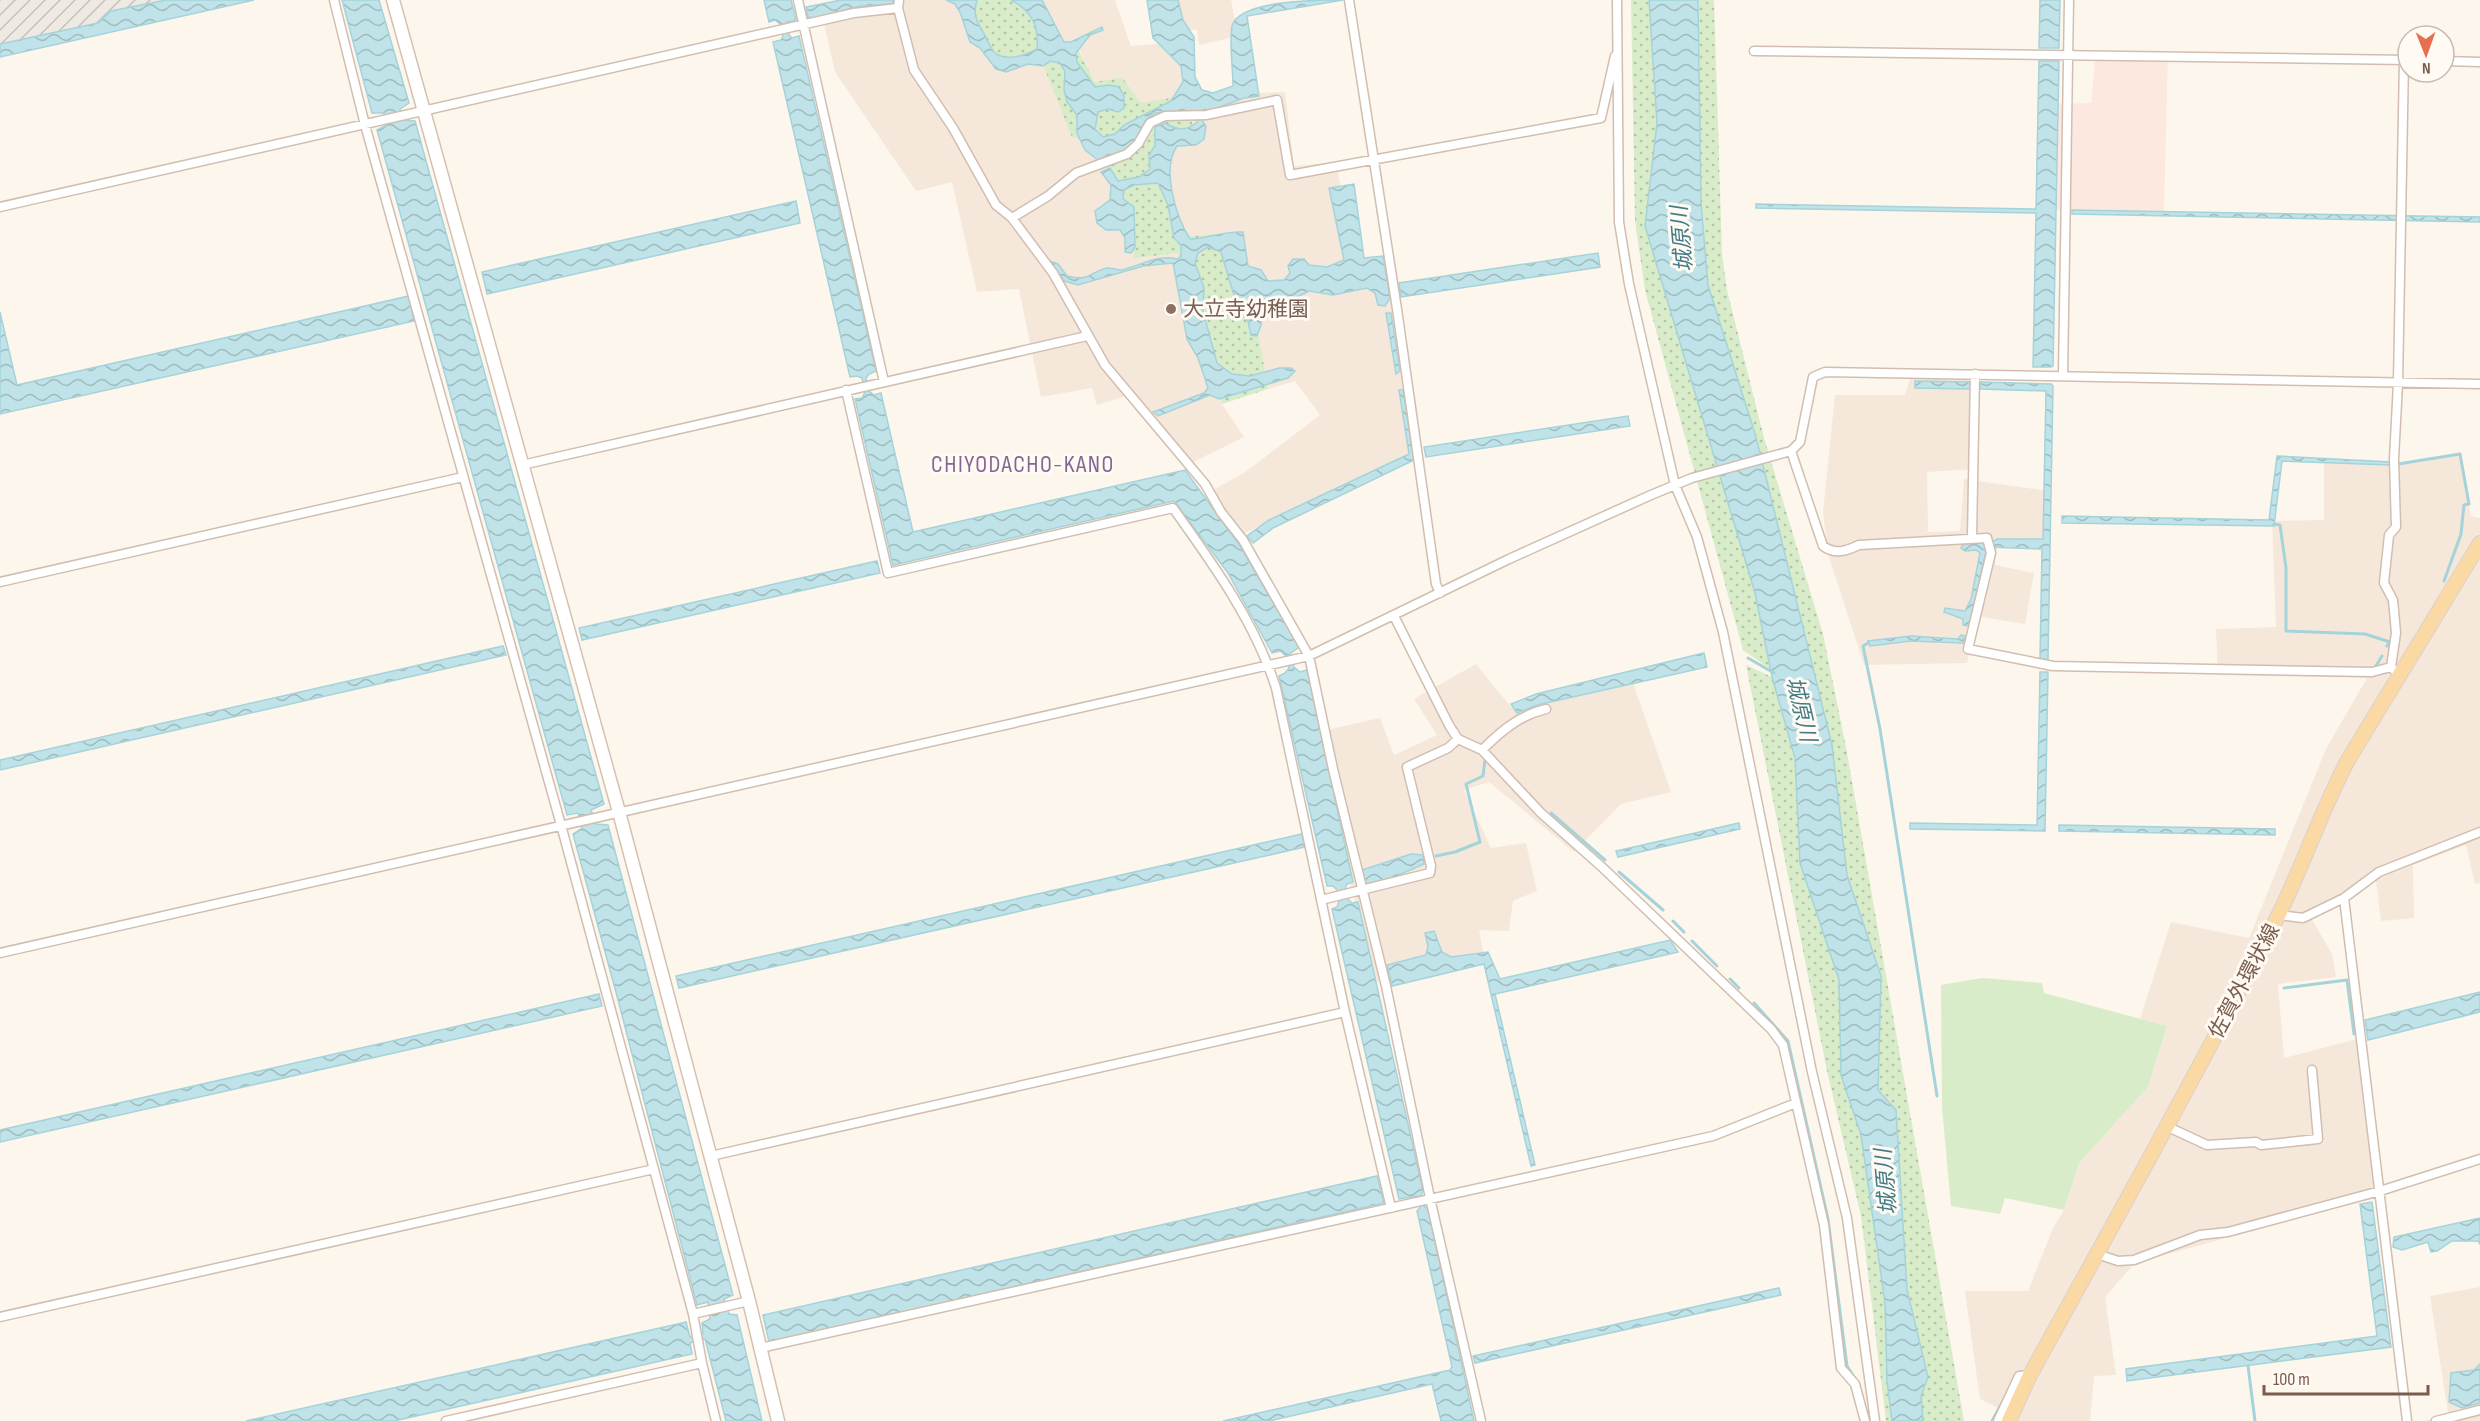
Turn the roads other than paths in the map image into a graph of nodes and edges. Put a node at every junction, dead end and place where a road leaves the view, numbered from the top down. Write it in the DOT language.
graph roads {
  1 [pos="334,0"];
  2 [pos="393,0"];
  3 [pos="798,0"];
  4 [pos="1349,0"];
  5 [pos="1617,0"];
  6 [pos="2069,0"];
  7 [pos="899,4"];
  8 [pos="804,26"];
  9 [pos="1618,39"];
  10 [pos="1754,51"];
  11 [pos="2068,55"];
  12 [pos="2396,60"];
  13 [pos="2456,61"];
  14 [pos="2480,62"];
  15 [pos="2405,84"];
  16 [pos="424,111"];
  17 [pos="365,125"];
  18 [pos="1373,160"];
  19 [pos="0,207"];
  20 [pos="1012,218"];
  21 [pos="1087,336"];
  22 [pos="1975,374"];
  23 [pos="2063,375"];
  24 [pos="884,382"];
  25 [pos="2398,383"];
  26 [pos="2480,384"];
  27 [pos="846,390"];
  28 [pos="1786,452"];
  29 [pos="522,465"];
  30 [pos="463,477"];
  31 [pos="1675,485"];
  32 [pos="1972,537"];
  33 [pos="2480,543"];
  34 [pos="0,582"];
  35 [pos="1440,593"];
  36 [pos="1394,616"];
  37 [pos="1309,656"];
  38 [pos="1270,666"];
  39 [pos="2395,672"];
  40 [pos="1546,709"];
  41 [pos="1458,739"];
  42 [pos="1482,750"];
  43 [pos="619,812"];
  44 [pos="561,825"];
  45 [pos="2480,832"];
  46 [pos="1362,891"];
  47 [pos="2344,898"];
  48 [pos="1321,900"];
  49 [pos="2279,915"];
  50 [pos="0,953"];
  51 [pos="1345,1012"];
  52 [pos="2312,1070"];
  53 [pos="1796,1103"];
  54 [pos="2166,1126"];
  55 [pos="711,1156"];
  56 [pos="2480,1159"];
  57 [pos="654,1169"];
  58 [pos="2380,1191"];
  59 [pos="1424,1200"];
  60 [pos="1391,1208"];
  61 [pos="2097,1254"];
  62 [pos="749,1301"];
  63 [pos="693,1314"];
  64 [pos="0,1317"];
  65 [pos="760,1348"];
  66 [pos="702,1363"];
  67 [pos="2030,1375"];
  68 [pos="2480,1410"];
  69 [pos="446,1421"];
  70 [pos="716,1421"];
  71 [pos="778,1421"];
  72 [pos="1482,1421"];
  73 [pos="1865,1421"];
  74 [pos="1875,1421"];
  75 [pos="1998,1421"];
  76 [pos="2008,1421"];
  77 [pos="2407,1421"];
  78 [pos="2436,1421"];
  1 -- 17 [label="street"];
  2 -- 16 [label="street"];
  3 -- 8 [label="street"];
  4 -- 18 [label="street"];
  5 -- 9 [label="street"];
  6 -- 11 [label="street"];
  7 -- 8 [label="street"];
  7 -- 20 [label="street"];
  8 -- 16 [label="street"];
  8 -- 24 [label="street"];
  9 -- 18 [label="street"];
  9 -- 31 [label="street"];
  10 -- 11 [label="street"];
  11 -- 12 [label="street"];
  11 -- 23 [label="street"];
  13 -- 14 [label="street"];
  15 -- 25 [label="street"];
  16 -- 17 [label="street"];
  16 -- 29 [label="street"];
  17 -- 19 [label="street"];
  17 -- 30 [label="street"];
  18 -- 20 [label="street"];
  18 -- 35 [label="street"];
  20 -- 21 [label="street"];
  21 -- 24 [label="street"];
  21 -- 37 [label="street"];
  22 -- 23 [label="street"];
  22 -- 28 [label="street"];
  22 -- 32 [label="street"];
  23 -- 25 [label="street"];
  24 -- 27 [label="street"];
  25 -- 26 [label="street"];
  25 -- 39 [label="street"];
  27 -- 29 [label="street"];
  27 -- 38 [label="street"];
  28 -- 31 [label="street"];
  28 -- 32 [label="street"];
  29 -- 43 [label="street"];
  30 -- 34 [label="street"];
  30 -- 44 [label="street"];
  31 -- 35 [label="street"];
  31 -- 74 [label="street"];
  32 -- 39 [label="street"];
  33 -- 39 [label="main road, 佐賀外環状線"];
  35 -- 36 [label="street"];
  36 -- 37 [label="street"];
  36 -- 41 [label="street"];
  37 -- 38 [label="street"];
  37 -- 46 [label="street"];
  38 -- 43 [label="street"];
  38 -- 48 [label="street"];
  39 -- 49 [label="main road, 佐賀外環状線"];
  40 -- 42 [label="street"];
  41 -- 42 [label="street"];
  41 -- 46 [label="street"];
  42 -- 53 [label="street"];
  43 -- 44 [label="street"];
  43 -- 55 [label="street"];
  44 -- 50 [label="street"];
  44 -- 57 [label="street"];
  45 -- 47 [label="street"];
  46 -- 48 [label="street"];
  46 -- 59 [label="street"];
  47 -- 49 [label="street"];
  47 -- 58 [label="street"];
  48 -- 51 [label="street"];
  49 -- 54 [label="main road, 佐賀外環状線"];
  51 -- 55 [label="street"];
  51 -- 60 [label="street"];
  52 -- 54 [label="street"];
  53 -- 59 [label="street"];
  53 -- 73 [label="street"];
  54 -- 61 [label="main road, 佐賀外環状線"];
  55 -- 62 [label="street"];
  56 -- 58 [label="street"];
  57 -- 63 [label="street"];
  57 -- 64 [label="street"];
  58 -- 61 [label="street"];
  58 -- 77 [label="street"];
  59 -- 60 [label="street"];
  59 -- 72 [label="street"];
  60 -- 65 [label="street"];
  61 -- 67 [label="main road, 佐賀外環状線"];
  62 -- 63 [label="street"];
  62 -- 65 [label="street"];
  63 -- 66 [label="street"];
  65 -- 71 [label="street"];
  66 -- 69 [label="street"];
  66 -- 70 [label="street"];
  67 -- 75 [label="street"];
  67 -- 76 [label="main road, 佐賀外環状線"];
  68 -- 78 [label="street"];
}
